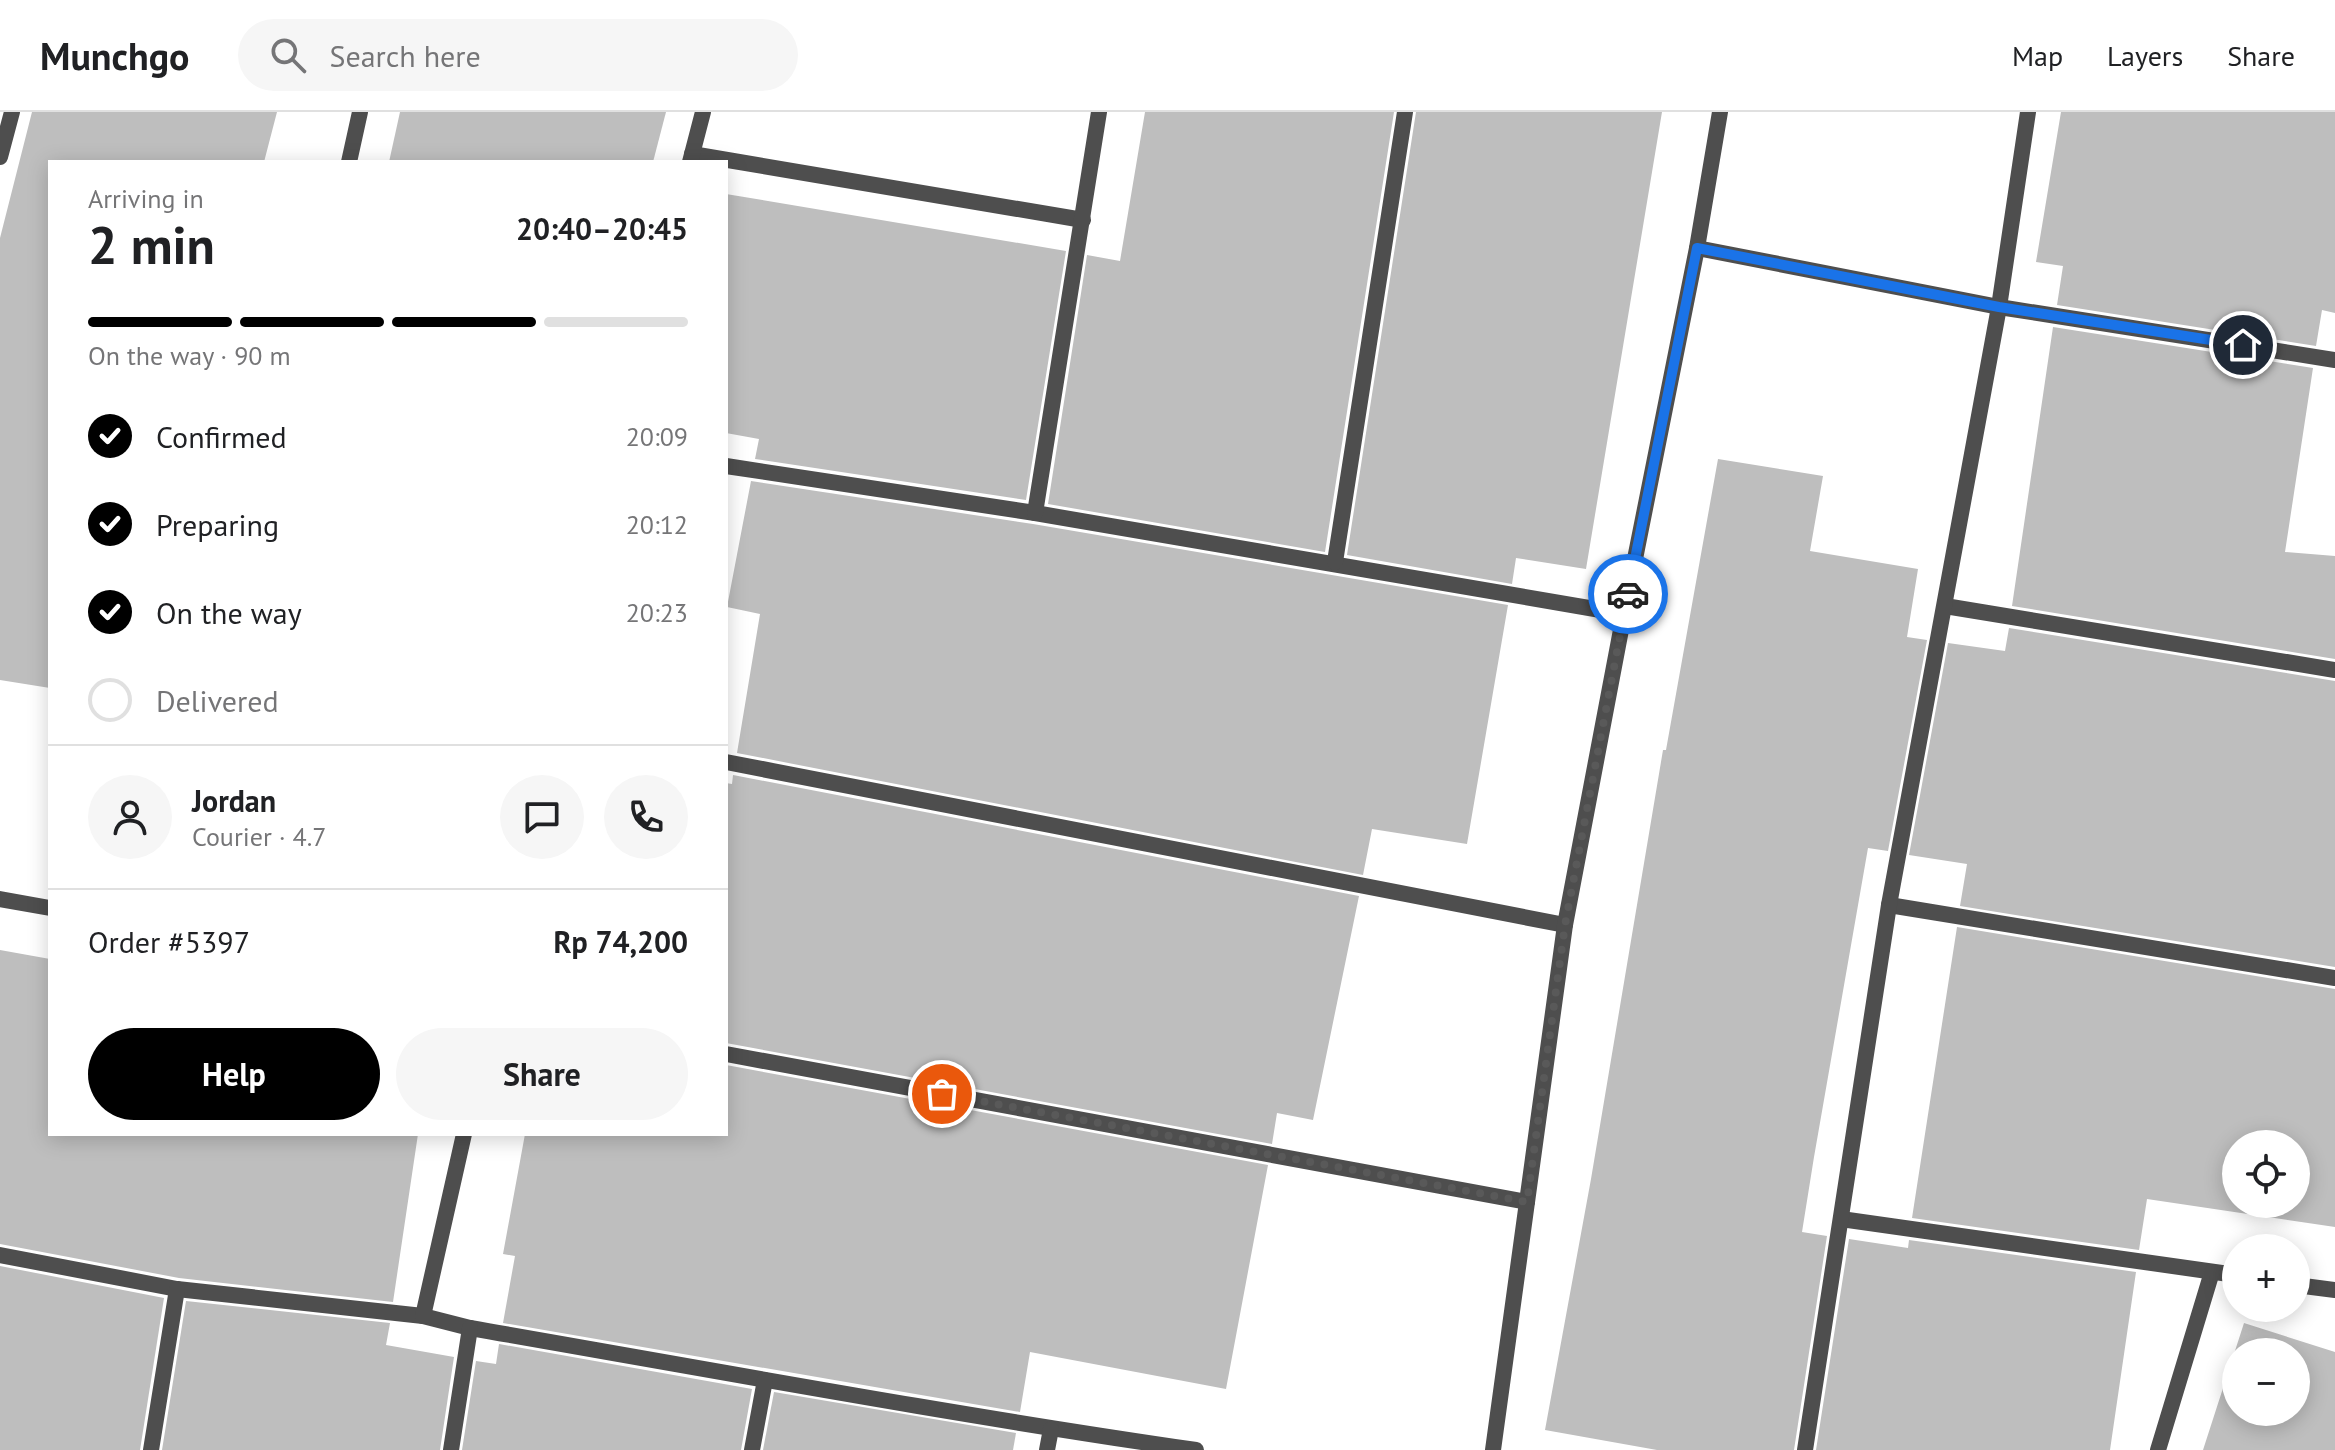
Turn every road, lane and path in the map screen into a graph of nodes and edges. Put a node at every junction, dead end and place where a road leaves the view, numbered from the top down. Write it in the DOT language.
graph roads {
  1 [pos="12,112"];
  2 [pos="360,112"];
  3 [pos="703,112"];
  4 [pos="1099,112"];
  5 [pos="1405,112"];
  6 [pos="1720,112"];
  7 [pos="2028,112"];
  8 [pos="0,157"];
  9 [pos="691,158"];
  10 [pos="349,160"];
  11 [pos="728,164"];
  12 [pos="1083,220"];
  13 [pos="1697,248"];
  14 [pos="1999,307"];
  15 [pos="2335,360"];
  16 [pos="728,466"];
  17 [pos="1035,513"];
  18 [pos="1335,562"];
  19 [pos="1945,606"];
  20 [pos="1624,614"];
  21 [pos="2335,670"];
  22 [pos="728,762"];
  23 [pos="0,899"];
  24 [pos="1889,905"];
  25 [pos="48,908"];
  26 [pos="1565,925"];
  27 [pos="2335,978"];
  28 [pos="728,1054"];
  29 [pos="464,1136"];
  30 [pos="1527,1202"];
  31 [pos="1841,1219"];
  32 [pos="0,1255"];
  33 [pos="2212,1272"];
  34 [pos="2222,1273"];
  35 [pos="2310,1287"];
  36 [pos="177,1289"];
  37 [pos="2335,1290"];
  38 [pos="423,1316"];
  39 [pos="470,1328"];
  40 [pos="765,1380"];
  41 [pos="1051,1429"];
  42 [pos="151,1450"];
  43 [pos="451,1450"];
  44 [pos="752,1450"];
  45 [pos="1047,1450"];
  46 [pos="1196,1450"];
  47 [pos="1493,1450"];
  48 [pos="1805,1450"];
  49 [pos="2158,1450"];
  1 -- 8 [label="street"];
  2 -- 10 [label="street"];
  3 -- 9 [label="street"];
  4 -- 12 [label="street"];
  5 -- 18 [label="street"];
  6 -- 13 [label="street"];
  7 -- 14 [label="street"];
  11 -- 12 [label="street"];
  12 -- 17 [label="street"];
  13 -- 14 [label="street"];
  13 -- 20 [label="street"];
  14 -- 15 [label="street"];
  14 -- 19 [label="street"];
  16 -- 17 [label="street"];
  17 -- 18 [label="street"];
  18 -- 20 [label="street"];
  19 -- 21 [label="street"];
  19 -- 24 [label="street"];
  20 -- 26 [label="street"];
  22 -- 26 [label="street"];
  23 -- 25 [label="street"];
  24 -- 27 [label="street"];
  24 -- 31 [label="street"];
  26 -- 30 [label="street"];
  28 -- 30 [label="street"];
  29 -- 38 [label="street"];
  30 -- 47 [label="street"];
  31 -- 33 [label="street"];
  31 -- 48 [label="street"];
  32 -- 36 [label="street"];
  33 -- 34 [label="street"];
  33 -- 49 [label="street"];
  35 -- 37 [label="street"];
  36 -- 38 [label="street"];
  36 -- 42 [label="street"];
  38 -- 39 [label="street"];
  39 -- 40 [label="street"];
  39 -- 43 [label="street"];
  40 -- 41 [label="street"];
  40 -- 44 [label="street"];
  41 -- 45 [label="street"];
  41 -- 46 [label="street"];
}
